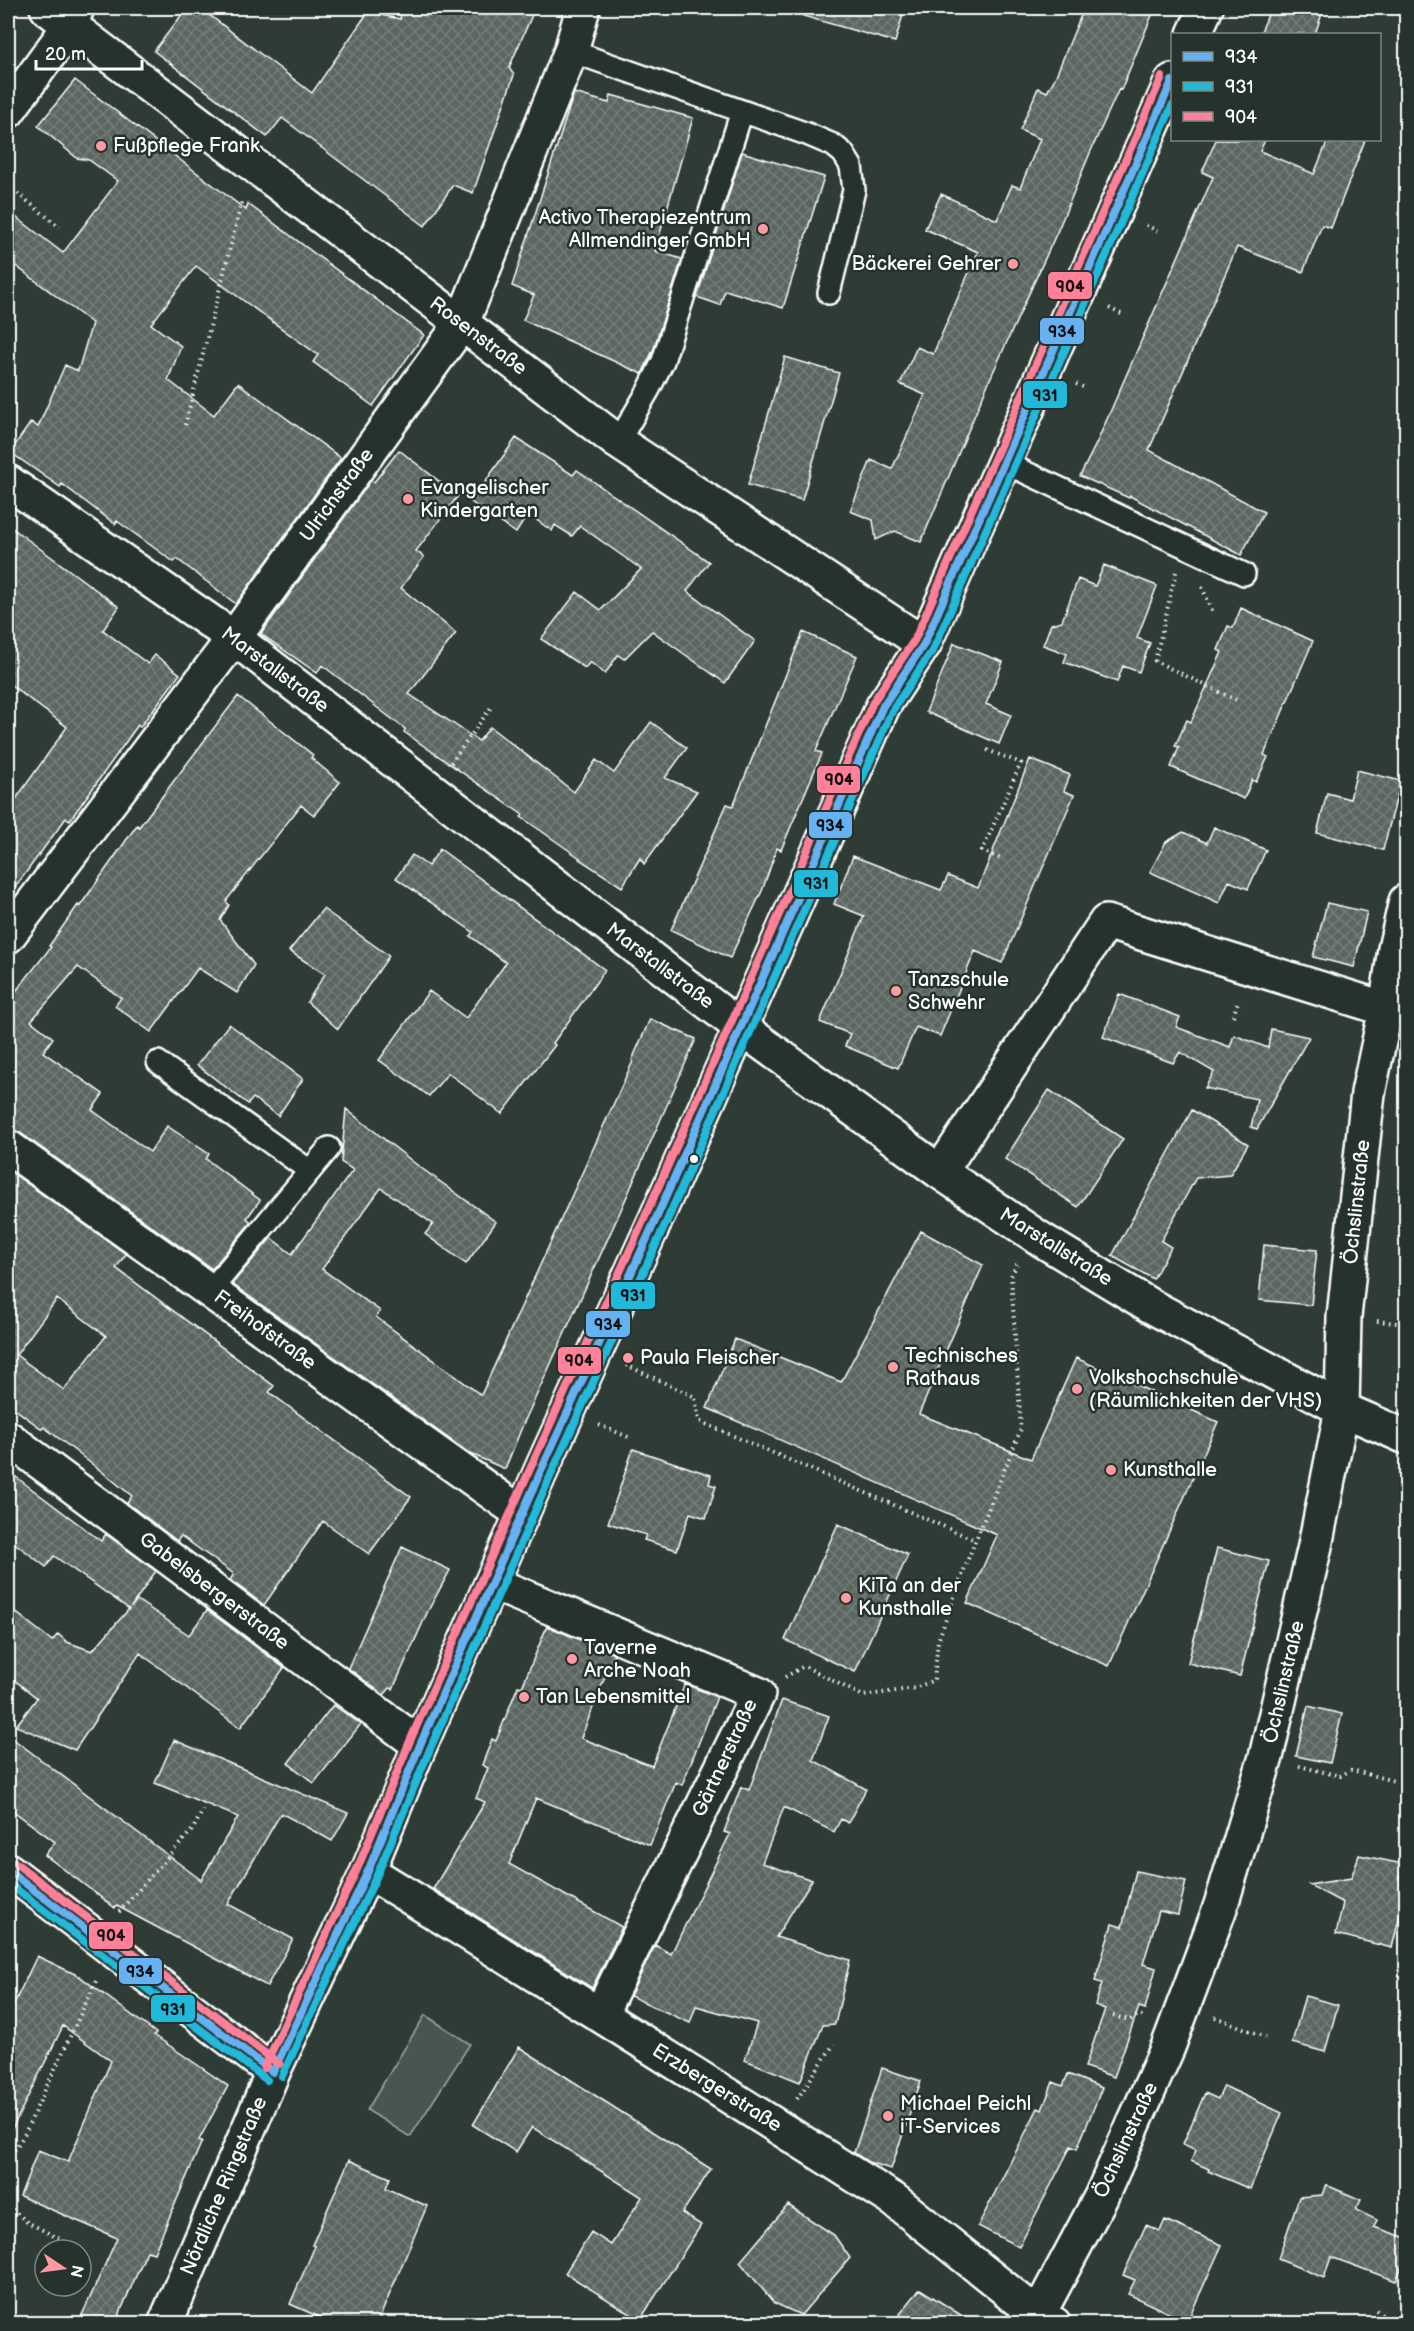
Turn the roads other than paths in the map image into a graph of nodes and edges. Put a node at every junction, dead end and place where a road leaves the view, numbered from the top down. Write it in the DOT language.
graph roads {
  1 [pos="583,8"];
  2 [pos="1206,8"];
  3 [pos="65,13"];
  4 [pos="1194,33"];
  5 [pos="571,51"];
  6 [pos="1171,85"];
  7 [pos="8,111"];
  8 [pos="742,111"];
  9 [pos="829,293"];
  10 [pos="462,323"];
  11 [pos="618,442"];
  12 [pos="1003,462"];
  13 [pos="8,482"];
  14 [pos="1244,574"];
  15 [pos="234,638"];
  16 [pos="924,644"];
  17 [pos="1407,901"];
  18 [pos="8,936"];
  19 [pos="1386,1009"];
  20 [pos="740,1027"];
  21 [pos="158,1062"];
  22 [pos="8,1147"];
  23 [pos="329,1148"];
  24 [pos="310,1171"];
  25 [pos="940,1172"];
  26 [pos="210,1291"];
  27 [pos="1342,1409"];
  28 [pos="1407,1437"];
  29 [pos="8,1438"];
  30 [pos="522,1514"];
  31 [pos="492,1583"];
  32 [pos="420,1745"];
  33 [pos="368,1872"];
  34 [pos="8,1873"];
  35 [pos="600,2014"];
  36 [pos="273,2072"];
  37 [pos="1046,2319"];
  38 [pos="165,2324"];
  1 -- 5 [label="street, Ulrichstraße"];
  2 -- 4 [label="street"];
  3 -- 7 [label="street"];
  3 -- 10 [label="street, Rosenstraße"];
  5 -- 8 [label="lane"];
  5 -- 10 [label="street, Ulrichstraße"];
  6 -- 12 [label="street, Nördliche Ringstraße"];
  8 -- 9 [label="lane"];
  8 -- 11 [label="lane"];
  10 -- 11 [label="street, Rosenstraße"];
  10 -- 15 [label="street, Ulrichstraße"];
  11 -- 16 [label="street, Rosenstraße"];
  12 -- 14 [label="lane"];
  12 -- 16 [label="street, Nördliche Ringstraße"];
  13 -- 15 [label="street, Marstallstraße"];
  15 -- 18 [label="street, Ulrichstraße"];
  15 -- 20 [label="street, Marstallstraße"];
  16 -- 20 [label="street, Nördliche Ringstraße"];
  17 -- 19 [label="street, Öchslinstraße"];
  19 -- 25 [label="street"];
  19 -- 27 [label="street, Öchslinstraße"];
  20 -- 25 [label="street, Marstallstraße"];
  20 -- 30 [label="street, Nördliche Ringstraße"];
  21 -- 24 [label="lane"];
  22 -- 26 [label="street, Freihofstraße"];
  23 -- 24 [label="lane"];
  24 -- 26 [label="lane"];
  25 -- 27 [label="street, Marstallstraße"];
  26 -- 30 [label="street, Freihofstraße"];
  27 -- 28 [label="street, Marstallstraße"];
  27 -- 37 [label="street, Öchslinstraße"];
  29 -- 32 [label="street, Gabelsbergerstraße"];
  30 -- 31 [label="street, Nördliche Ringstraße"];
  31 -- 32 [label="street, Nördliche Ringstraße"];
  31 -- 35 [label="street, Gärtnerstraße"];
  32 -- 33 [label="street, Nördliche Ringstraße"];
  33 -- 35 [label="street, Erzbergerstraße"];
  33 -- 36 [label="street, Nördliche Ringstraße"];
  34 -- 36 [label="street"];
  35 -- 37 [label="street, Erzbergerstraße"];
  36 -- 38 [label="street, Nördliche Ringstraße"];
}
